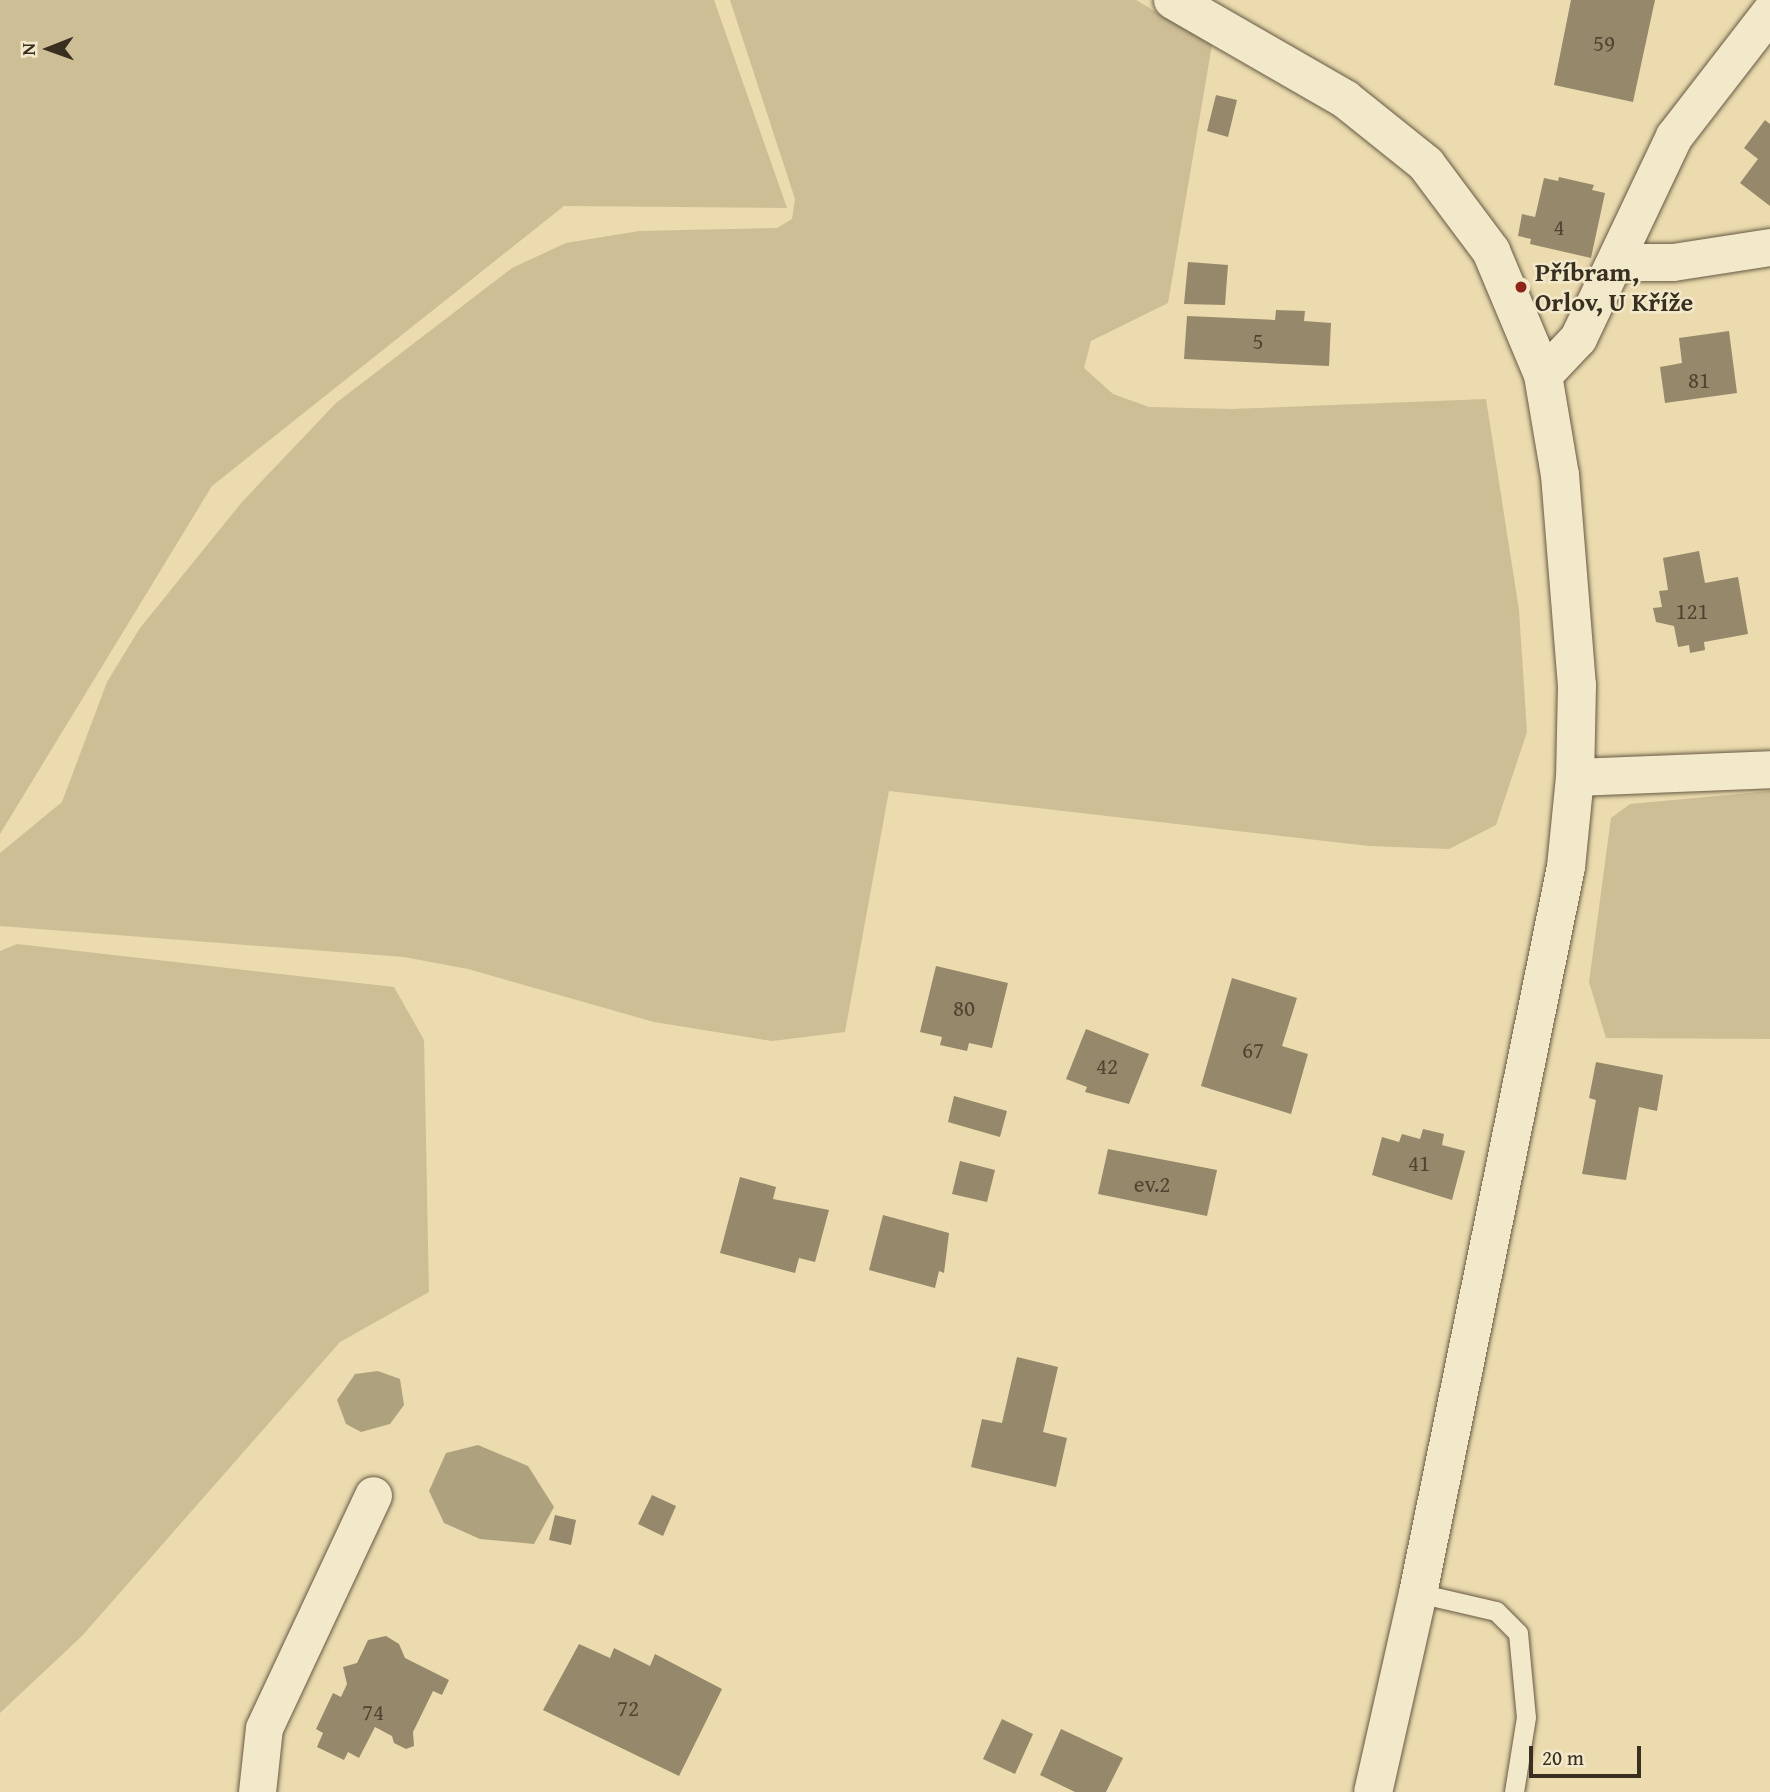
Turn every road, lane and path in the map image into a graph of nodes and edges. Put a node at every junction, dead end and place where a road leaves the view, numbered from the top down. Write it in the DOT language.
graph roads {
  1 [pos="1173,0"];
  2 [pos="1770,12"];
  3 [pos="1770,247"];
  4 [pos="1615,262"];
  5 [pos="1542,375"];
  6 [pos="1770,769"];
  7 [pos="1575,778"];
  8 [pos="373,1495"];
  9 [pos="1418,1594"];
  10 [pos="257,1792"];
  11 [pos="1373,1792"];
  12 [pos="1514,1792"];
  1 -- 5 [label="street"];
  2 -- 4 [label="street"];
  3 -- 4 [label="street"];
  4 -- 5 [label="street"];
  5 -- 7 [label="street"];
  6 -- 7 [label="street"];
  7 -- 9 [label="street"];
  8 -- 10 [label="street"];
  9 -- 11 [label="street"];
  9 -- 12 [label="lane"];
}
